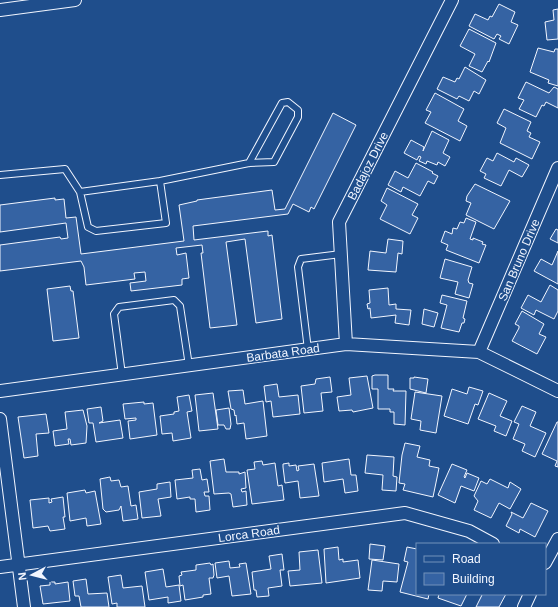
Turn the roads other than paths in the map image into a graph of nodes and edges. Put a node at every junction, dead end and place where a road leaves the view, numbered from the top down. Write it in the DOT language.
graph roads {
  1 [pos="75,0"];
  2 [pos="452,0"];
  3 [pos="0,10"];
  4 [pos="249,163"];
  5 [pos="558,168"];
  6 [pos="0,175"];
  7 [pos="160,181"];
  8 [pos="80,192"];
  9 [pos="341,254"];
  10 [pos="346,344"];
  11 [pos="308,350"];
  12 [pos="479,352"];
  13 [pos="189,366"];
  14 [pos="122,375"];
  15 [pos="0,391"];
  16 [pos="558,391"];
  17 [pos="0,419"];
  18 [pos="558,539"];
  19 [pos="491,543"];
  20 [pos="546,561"];
  21 [pos="19,565"];
  22 [pos="0,567"];
  23 [pos="530,595"];
  24 [pos="24,607"];
  25 [pos="524,607"];
  1 -- 3 [label="street"];
  2 -- 9 [label="street, Badajoz Drive"];
  4 -- 4 [label="lane"];
  4 -- 7 [label="lane"];
  5 -- 12 [label="street, San Bruno Drive"];
  6 -- 8 [label="lane"];
  7 -- 8 [label="lane"];
  7 -- 8 [label="lane"];
  9 -- 10 [label="street, Badajoz Drive"];
  9 -- 11 [label="lane"];
  10 -- 11 [label="street, Barbata Road"];
  10 -- 12 [label="street, Barbata Road"];
  11 -- 13 [label="street, Barbata Road"];
  12 -- 16 [label="street, Barbata Road"];
  13 -- 14 [label="street, Barbata Road"];
  13 -- 14 [label="lane"];
  14 -- 15 [label="street, Barbata Road"];
  17 -- 21 [label="street"];
  18 -- 20 [label="street"];
  19 -- 21 [label="street, Lorca Road"];
  21 -- 22 [label="street, Lorca Road"];
  21 -- 24 [label="street"];
  23 -- 25 [label="street"];
}
